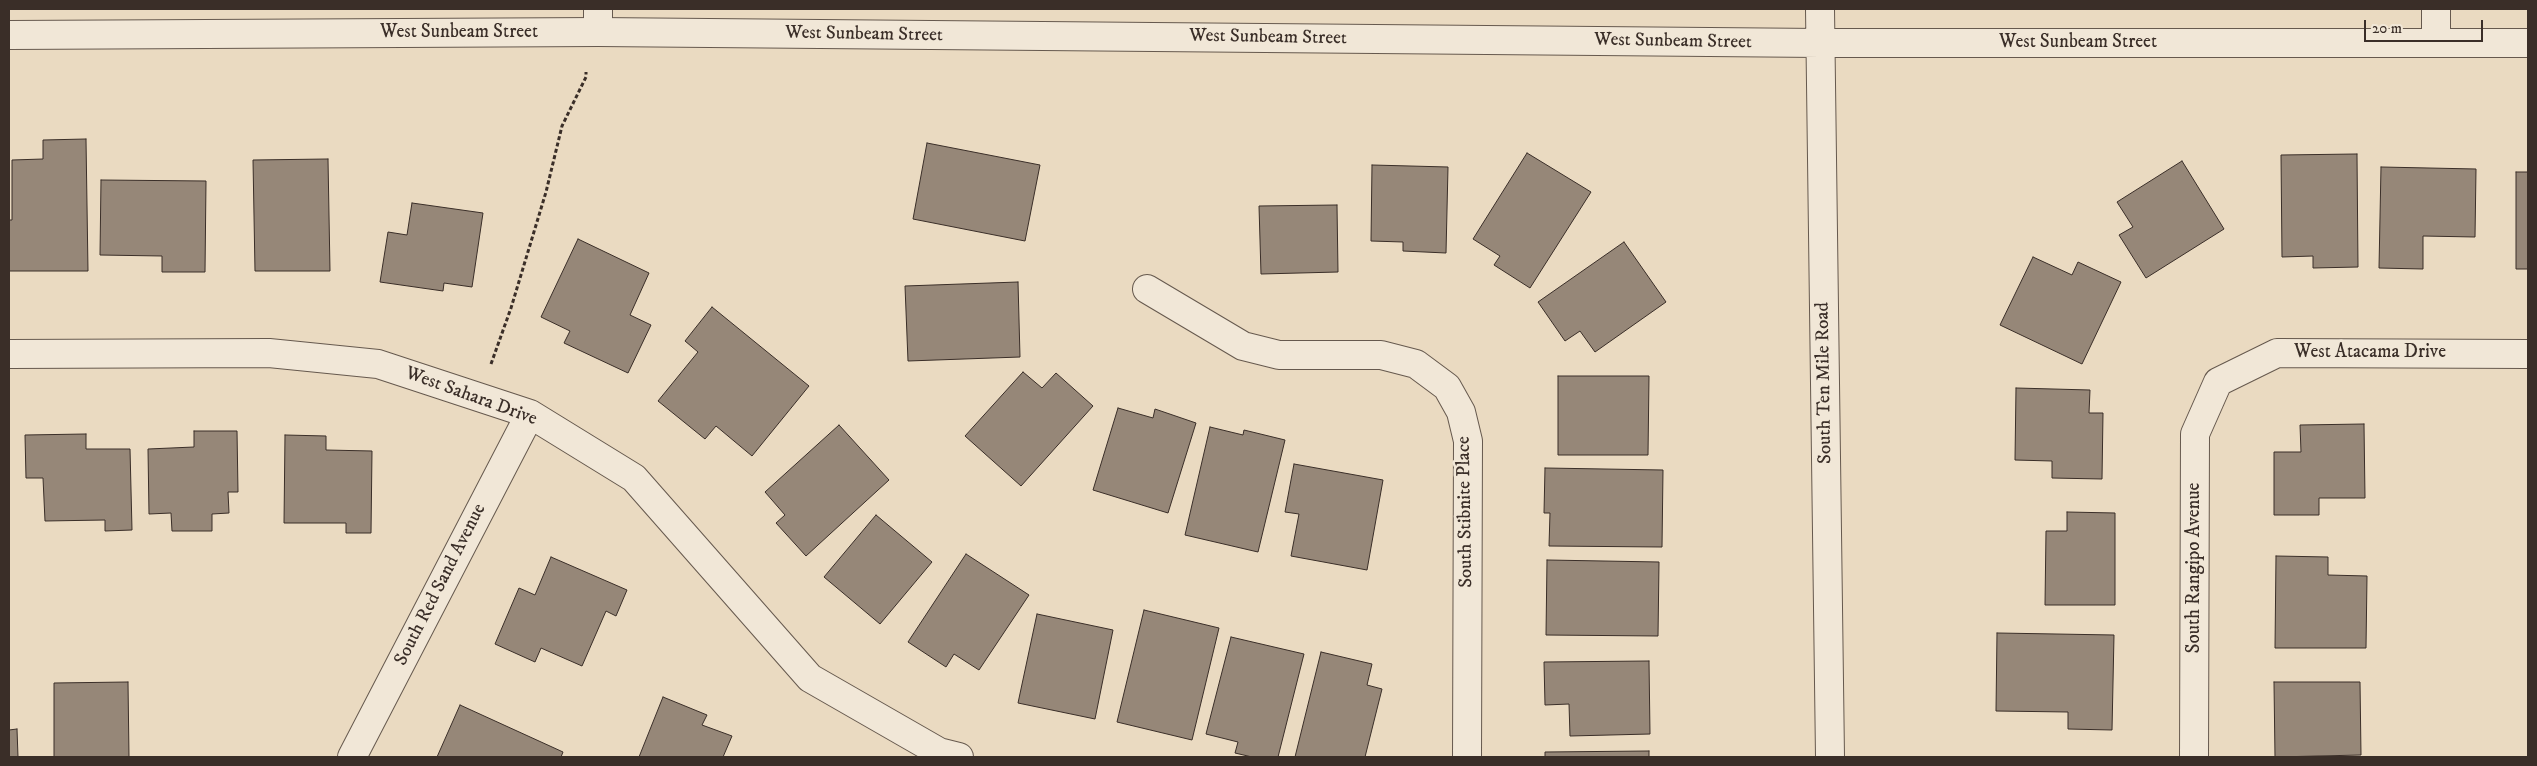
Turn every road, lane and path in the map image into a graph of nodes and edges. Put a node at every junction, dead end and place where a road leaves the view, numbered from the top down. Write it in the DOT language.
graph roads {
  1 [pos="1820,9"];
  2 [pos="2436,9"];
  3 [pos="598,20"];
  4 [pos="9,35"];
  5 [pos="1820,44"];
  6 [pos="2436,44"];
  7 [pos="2528,44"];
  8 [pos="586,72"];
  9 [pos="1147,289"];
  10 [pos="9,354"];
  11 [pos="2528,354"];
  12 [pos="491,364"];
  13 [pos="2218,382"];
  14 [pos="530,414"];
  15 [pos="352,757"];
  16 [pos="959,757"];
  17 [pos="1468,757"];
  18 [pos="1830,757"];
  19 [pos="2194,757"];
  1 -- 5 [label="street, South Ten Mile Road"];
  2 -- 6 [label="street"];
  3 -- 4 [label="street, West Sunbeam Street"];
  3 -- 5 [label="street, West Sunbeam Street"];
  5 -- 6 [label="street, West Sunbeam Street"];
  5 -- 18 [label="street, South Ten Mile Road"];
  6 -- 7 [label="street, West Sunbeam Street"];
  8 -- 12 [label="path"];
  9 -- 17 [label="street, South Stibnite Place"];
  10 -- 14 [label="street, West Sahara Drive"];
  11 -- 13 [label="street, West Atacama Drive"];
  13 -- 19 [label="street, South Rangipo Avenue"];
  14 -- 15 [label="street, South Red Sand Avenue"];
  14 -- 16 [label="street, West Sahara Drive"];
}
